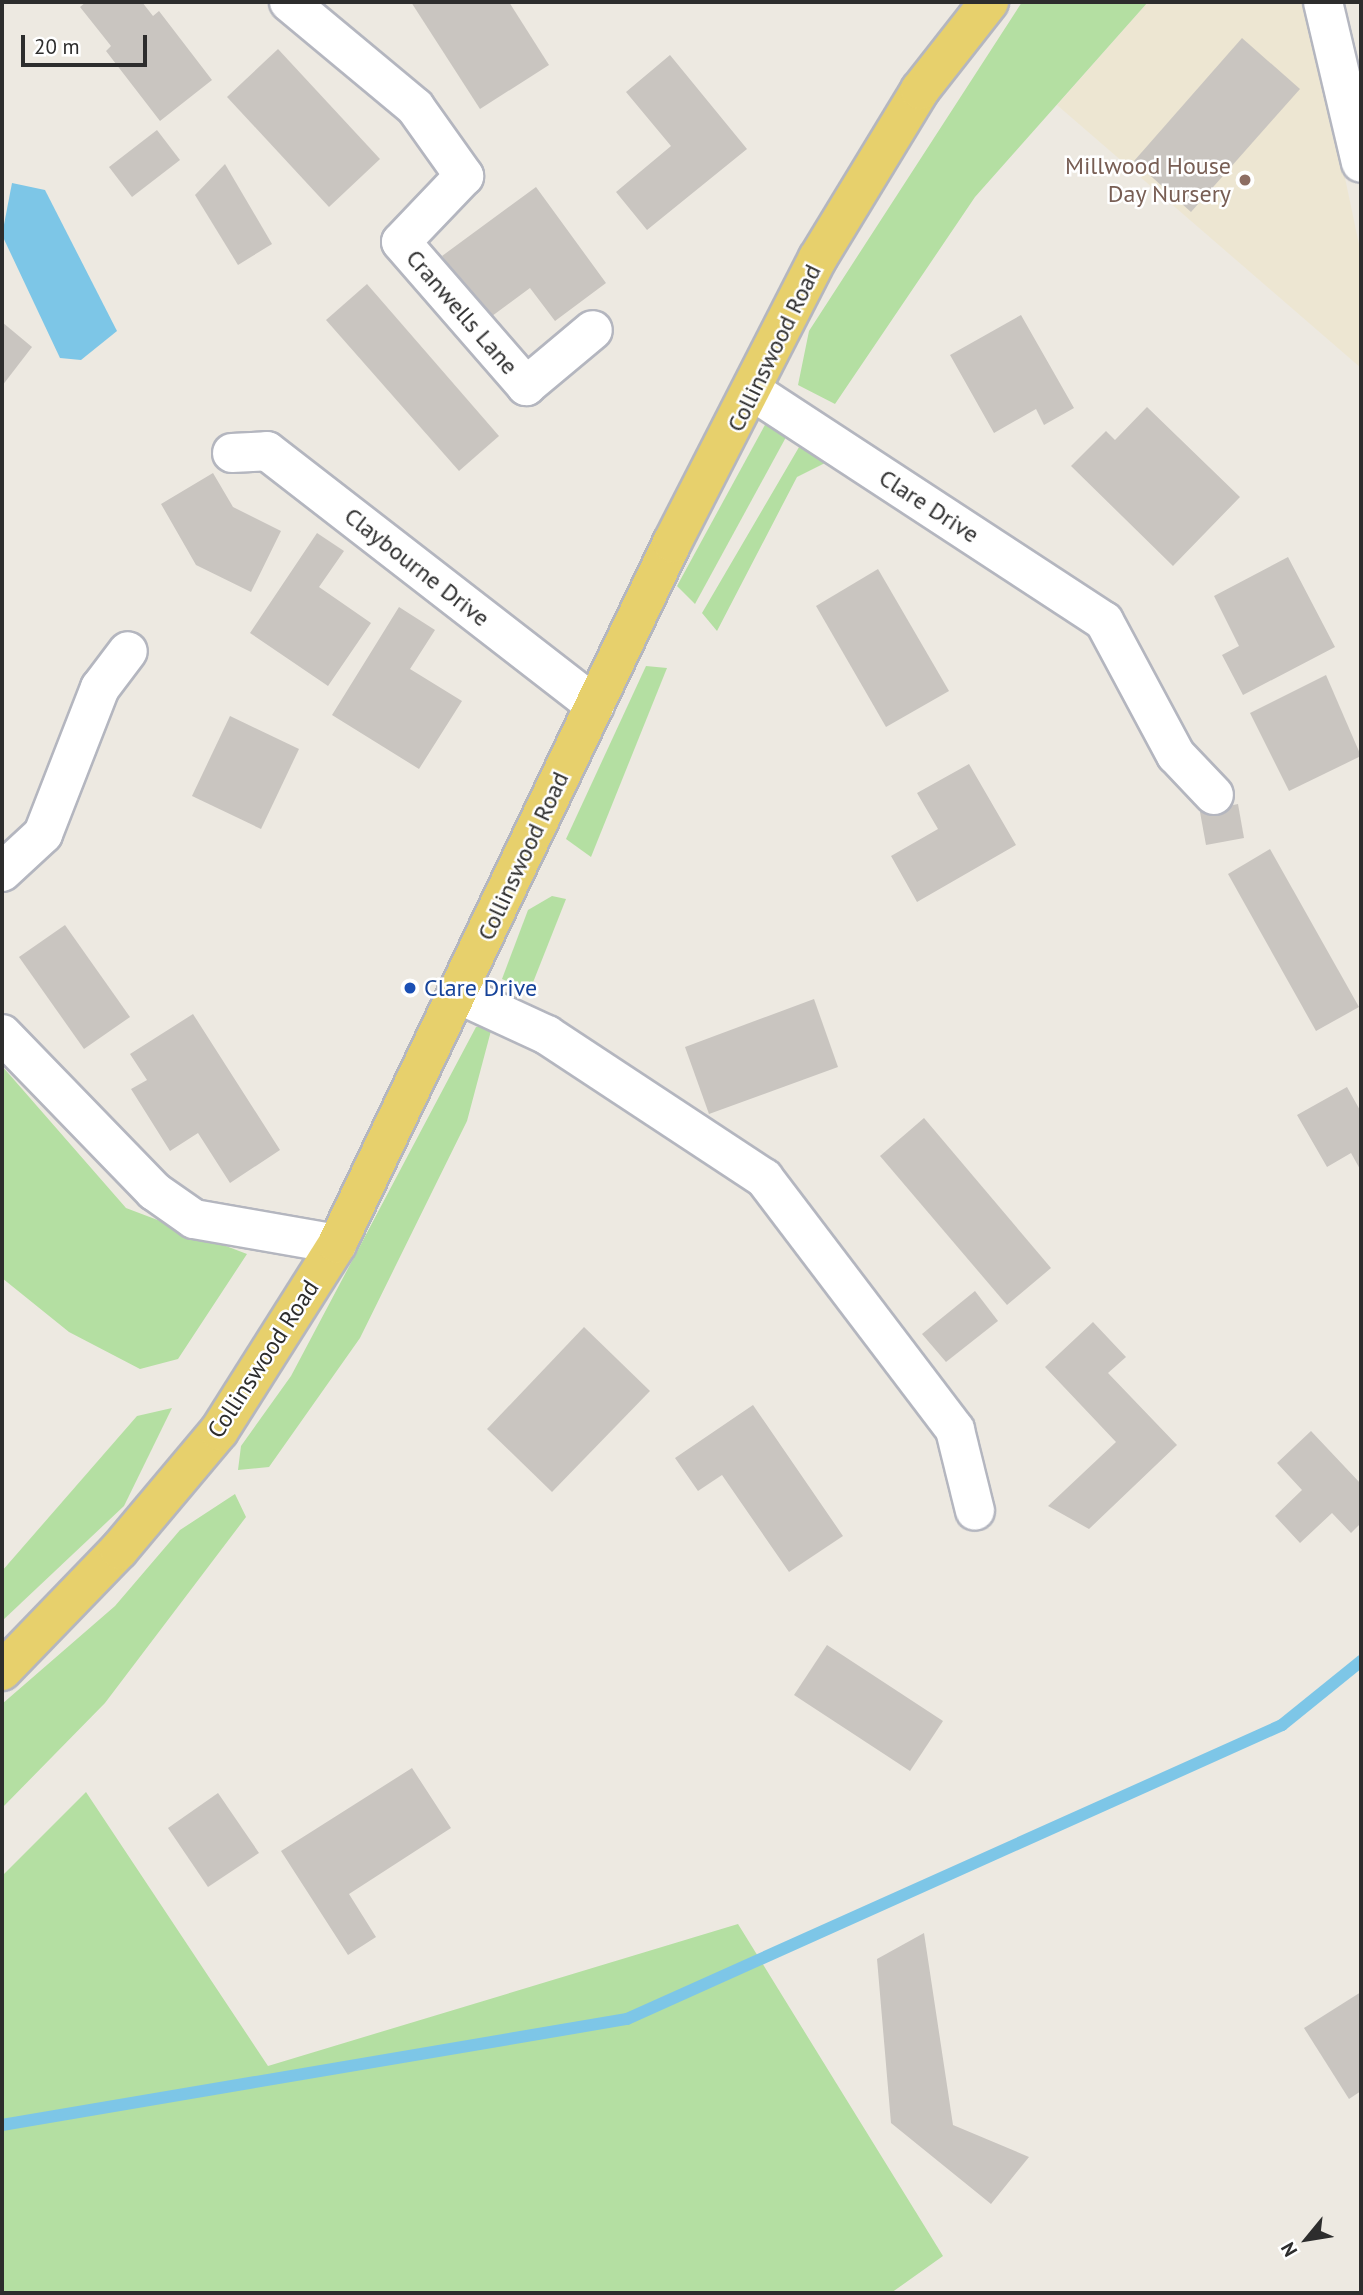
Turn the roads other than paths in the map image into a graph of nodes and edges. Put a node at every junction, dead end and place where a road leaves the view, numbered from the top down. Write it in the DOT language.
graph roads {
  1 [pos="289,2"];
  2 [pos="989,2"];
  3 [pos="1323,2"];
  4 [pos="1361,163"];
  5 [pos="593,330"];
  6 [pos="754,392"];
  7 [pos="232,453"];
  8 [pos="128,651"];
  9 [pos="595,705"];
  10 [pos="1214,795"];
  11 [pos="2,872"];
  12 [pos="458,994"];
  13 [pos="2,1034"];
  14 [pos="337,1244"];
  15 [pos="975,1511"];
  16 [pos="2,1671"];
  1 -- 5 [label="street, Cranwells Lane"];
  2 -- 6 [label="main road, Collinswood Road"];
  3 -- 4 [label="street"];
  6 -- 9 [label="main road, Collinswood Road"];
  6 -- 10 [label="street, Clare Drive"];
  7 -- 9 [label="street, Claybourne Drive"];
  8 -- 11 [label="street"];
  9 -- 12 [label="main road, Collinswood Road"];
  12 -- 14 [label="main road, Collinswood Road"];
  12 -- 15 [label="street"];
  13 -- 14 [label="street"];
  14 -- 16 [label="main road, Collinswood Road"];
}
